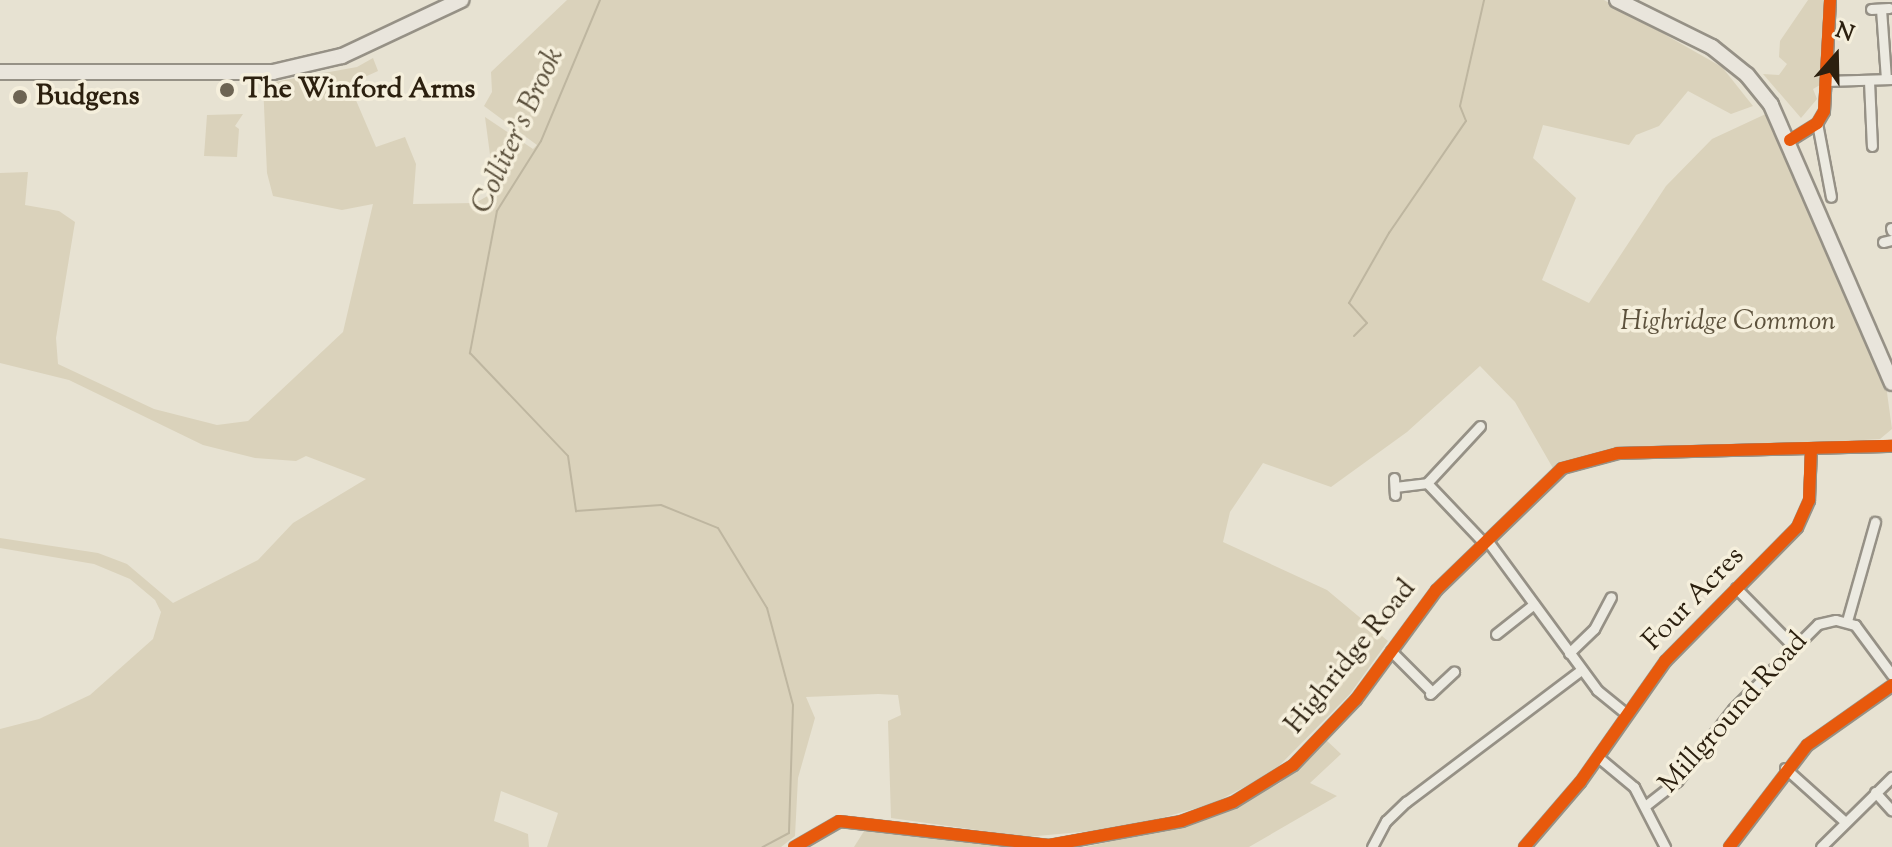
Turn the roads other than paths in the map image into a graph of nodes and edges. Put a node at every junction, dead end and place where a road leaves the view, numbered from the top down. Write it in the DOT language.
graph roads {
  1 [pos="461,0"];
  2 [pos="1617,0"];
  3 [pos="1830,0"];
  4 [pos="1880,9"];
  5 [pos="0,72"];
  6 [pos="1889,79"];
  7 [pos="1869,81"];
  8 [pos="1822,87"];
  9 [pos="1817,123"];
  10 [pos="1790,140"];
  11 [pos="1872,146"];
  12 [pos="1831,197"];
  13 [pos="1892,383"];
  14 [pos="1480,426"];
  15 [pos="1892,439"];
  16 [pos="1892,446"];
  17 [pos="1811,449"];
  18 [pos="1879,449"];
  19 [pos="1892,453"];
  20 [pos="1427,483"];
  21 [pos="1395,487"];
  22 [pos="1875,522"];
  23 [pos="1486,542"];
  24 [pos="1736,588"];
  25 [pos="1611,597"];
  26 [pos="1534,604"];
  27 [pos="1847,621"];
  28 [pos="1496,634"];
  29 [pos="1793,646"];
  30 [pos="1391,651"];
  31 [pos="1569,653"];
  32 [pos="1581,670"];
  33 [pos="1454,672"];
  34 [pos="1892,675"];
  35 [pos="1892,685"];
  36 [pos="1627,714"];
  37 [pos="1598,757"];
  38 [pos="1785,768"];
  39 [pos="1892,777"];
  40 [pos="1875,792"];
  41 [pos="1645,806"];
  42 [pos="1892,811"];
  43 [pos="1844,821"];
  44 [pos="794,847"];
  45 [pos="1372,847"];
  46 [pos="1524,847"];
  47 [pos="1665,847"];
  48 [pos="1729,847"];
  49 [pos="1821,847"];
  1 -- 5 [label="highway"];
  2 -- 10 [label="highway"];
  3 -- 8 [label="street"];
  4 -- 6 [label="street"];
  6 -- 7 [label="street"];
  7 -- 8 [label="street"];
  7 -- 11 [label="street"];
  8 -- 9 [label="street"];
  9 -- 10 [label="street"];
  9 -- 12 [label="street"];
  10 -- 13 [label="highway"];
  14 -- 20 [label="street"];
  15 -- 18 [label="street"];
  16 -- 18 [label="street, Highridge Road"];
  17 -- 18 [label="street, Highridge Road"];
  17 -- 23 [label="street, Highridge Road"];
  17 -- 24 [label="street, Four Acres"];
  18 -- 19 [label="street, Highridge Road"];
  20 -- 21 [label="street"];
  20 -- 23 [label="street"];
  22 -- 27 [label="street"];
  23 -- 26 [label="street"];
  23 -- 30 [label="street, Highridge Road"];
  24 -- 29 [label="street"];
  24 -- 36 [label="street, Four Acres"];
  25 -- 31 [label="street"];
  26 -- 28 [label="street"];
  26 -- 31 [label="street"];
  27 -- 29 [label="street, Millground Road"];
  27 -- 34 [label="street, Millground Road"];
  29 -- 41 [label="street, Millground Road"];
  30 -- 33 [label="street"];
  30 -- 44 [label="street, Highridge Road"];
  31 -- 32 [label="street"];
  32 -- 36 [label="street"];
  32 -- 45 [label="street"];
  35 -- 38 [label="street"];
  36 -- 37 [label="street, Four Acres"];
  37 -- 41 [label="street"];
  37 -- 46 [label="street, Four Acres"];
  38 -- 43 [label="street"];
  38 -- 48 [label="street"];
  39 -- 40 [label="street"];
  40 -- 42 [label="street"];
  40 -- 43 [label="street"];
  41 -- 47 [label="street"];
  43 -- 49 [label="street"];
}
